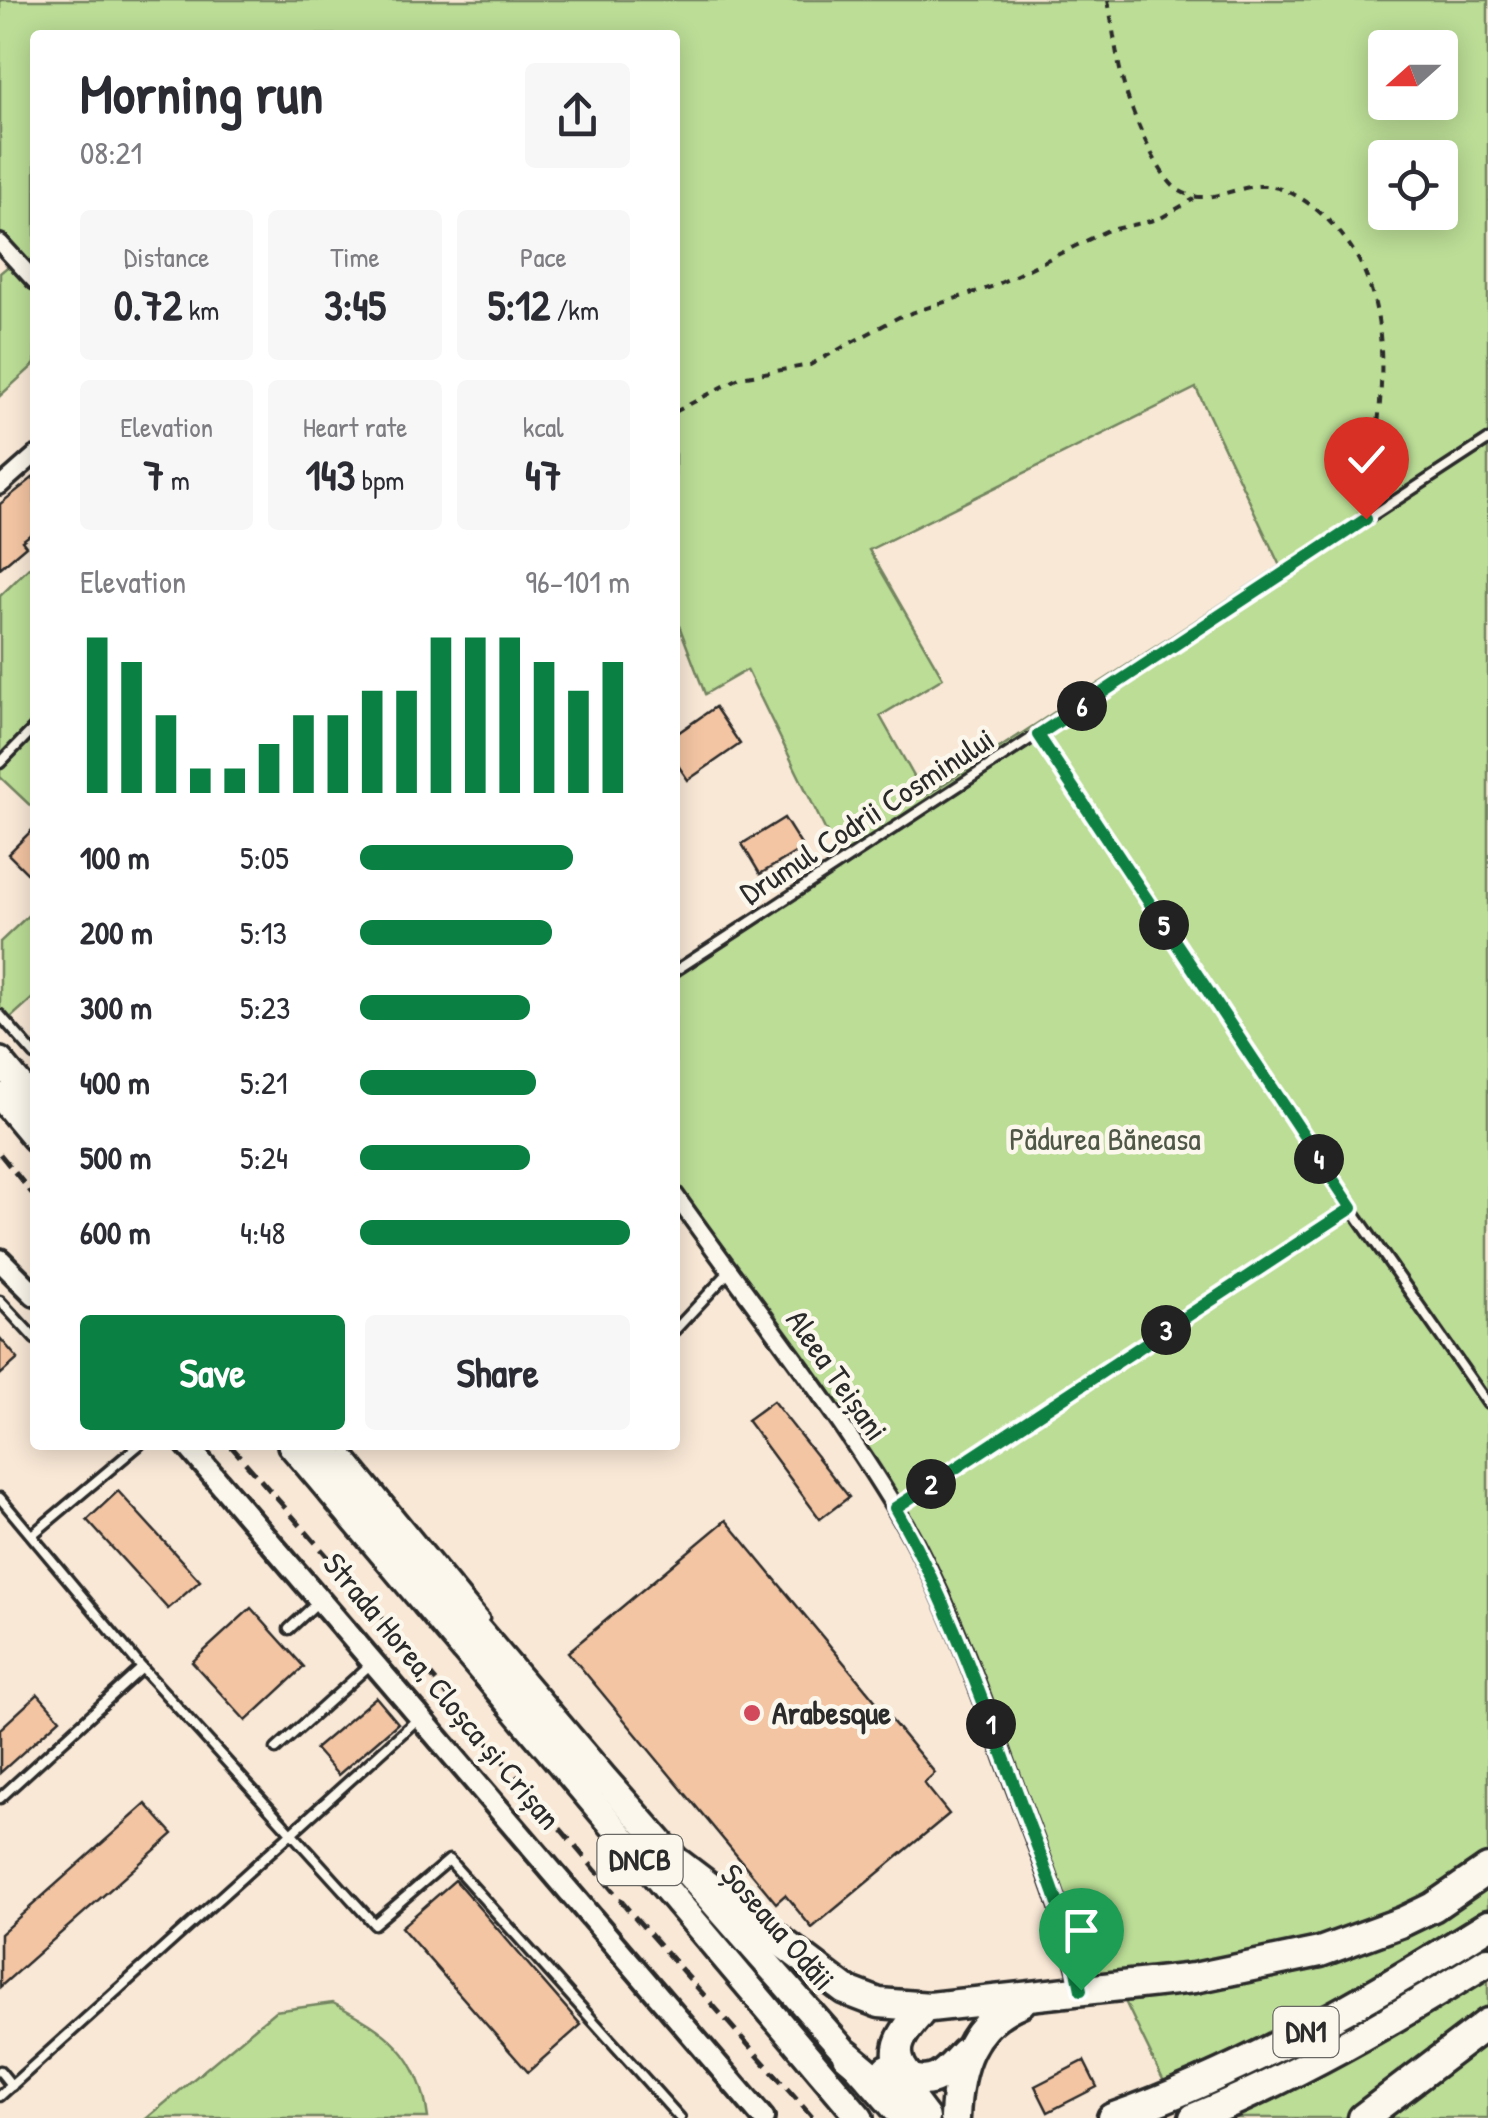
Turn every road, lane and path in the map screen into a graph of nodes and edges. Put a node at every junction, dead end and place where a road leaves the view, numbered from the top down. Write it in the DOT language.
graph roads {
  1 [pos="1108,0"];
  2 [pos="1196,198"];
  3 [pos="0,243"];
  4 [pos="30,276"];
  5 [pos="680,409"];
  6 [pos="1488,440"];
  7 [pos="30,460"];
  8 [pos="0,486"];
  9 [pos="1366,519"];
  10 [pos="30,732"];
  11 [pos="1038,735"];
  12 [pos="0,763"];
  13 [pos="680,968"];
  14 [pos="0,1015"];
  15 [pos="30,1049"];
  16 [pos="0,1062"];
  17 [pos="0,1096"];
  18 [pos="30,1097"];
  19 [pos="30,1132"];
  20 [pos="680,1202"];
  21 [pos="1352,1208"];
  22 [pos="0,1260"];
  23 [pos="729,1272"];
  24 [pos="30,1290"];
  25 [pos="0,1301"];
  26 [pos="680,1325"];
  27 [pos="30,1334"];
  28 [pos="1488,1404"];
  29 [pos="130,1450"];
  30 [pos="191,1450"];
  31 [pos="297,1450"];
  32 [pos="325,1450"];
  33 [pos="345,1450"];
  34 [pos="0,1498"];
  35 [pos="895,1508"];
  36 [pos="33,1534"];
  37 [pos="321,1599"];
  38 [pos="467,1624"];
  39 [pos="289,1629"];
  40 [pos="374,1662"];
  41 [pos="142,1668"];
  42 [pos="421,1716"];
  43 [pos="276,1749"];
  44 [pos="604,1778"];
  45 [pos="0,1798"];
  46 [pos="292,1835"];
  47 [pos="679,1864"];
  48 [pos="1488,1868"];
  49 [pos="1488,1925"];
  50 [pos="1488,1961"];
  51 [pos="1081,1990"];
  52 [pos="1031,1998"];
  53 [pos="925,2010"];
  54 [pos="1488,2023"];
  55 [pos="968,2050"];
  56 [pos="847,2055"];
  57 [pos="0,2071"];
  58 [pos="12,2086"];
  59 [pos="0,2096"];
  60 [pos="680,2118"];
  61 [pos="763,2118"];
  62 [pos="860,2118"];
  63 [pos="903,2118"];
  64 [pos="923,2118"];
  65 [pos="955,2118"];
  66 [pos="1112,2118"];
  67 [pos="1194,2118"];
  68 [pos="1363,2118"];
  1 -- 2 [label="path"];
  2 -- 5 [label="path"];
  2 -- 9 [label="path"];
  3 -- 4 [label="street"];
  6 -- 9 [label="lane, Drumul Codrii Cosminului"];
  7 -- 8 [label="street"];
  9 -- 11 [label="lane, Drumul Codrii Cosminului"];
  10 -- 12 [label="lane"];
  11 -- 13 [label="lane, Drumul Codrii Cosminului"];
  11 -- 21 [label="path"];
  14 -- 15 [label="lane"];
  16 -- 18 [label="main road"];
  17 -- 19 [label="main road"];
  20 -- 23 [label="street, Aleea Teișani"];
  21 -- 28 [label="lane"];
  21 -- 35 [label="lane"];
  22 -- 24 [label="street"];
  23 -- 26 [label="lane"];
  23 -- 35 [label="street, Aleea Teișani"];
  25 -- 27 [label="lane"];
  29 -- 36 [label="lane"];
  30 -- 37 [label="street, Strada Horea, Cloșca și Crișan"];
  31 -- 38 [label="main road, Strada Horea, Cloșca și Crișan / DNCB"];
  32 -- 38 [label="main road, Strada Horea, Cloșca și Crișan / DNCB"];
  33 -- 38 [label="lane"];
  34 -- 36 [label="lane"];
  35 -- 51 [label="street, Aleea Teișani"];
  36 -- 41 [label="lane"];
  37 -- 39 [label="lane"];
  37 -- 40 [label="street, Strada Horea, Cloșca și Crișan"];
  38 -- 44 [label="main road, Strada Horea, Cloșca și Crișan / DNCB"];
  38 -- 62 [label="main road, Strada Horea, Cloșca și Crișan / DNCB"];
  40 -- 42 [label="street, Strada Horea, Cloșca și Crișan"];
  40 -- 43 [label="lane"];
  41 -- 45 [label="lane"];
  41 -- 46 [label="lane"];
  42 -- 46 [label="lane"];
  42 -- 61 [label="street, Strada Horea, Cloșca și Crișan"];
  44 -- 47 [label="main road, Șoseaua Odăii / DNCB"];
  46 -- 58 [label="lane"];
  46 -- 60 [label="lane"];
  47 -- 53 [label="highway"];
  47 -- 56 [label="main road, Șoseaua Odăii / DNCB"];
  48 -- 51 [label="highway"];
  49 -- 66 [label="highway, DN1"];
  50 -- 67 [label="highway, DN1"];
  51 -- 52 [label="highway"];
  52 -- 53 [label="highway"];
  52 -- 55 [label="highway"];
  53 -- 55 [label="highway"];
  53 -- 64 [label="highway"];
  54 -- 68 [label="highway"];
  55 -- 65 [label="highway"];
  56 -- 63 [label="main road, Șoseaua Odăii / DNCB"];
  56 -- 64 [label="highway"];
  57 -- 58 [label="lane"];
  58 -- 59 [label="lane"];
}
